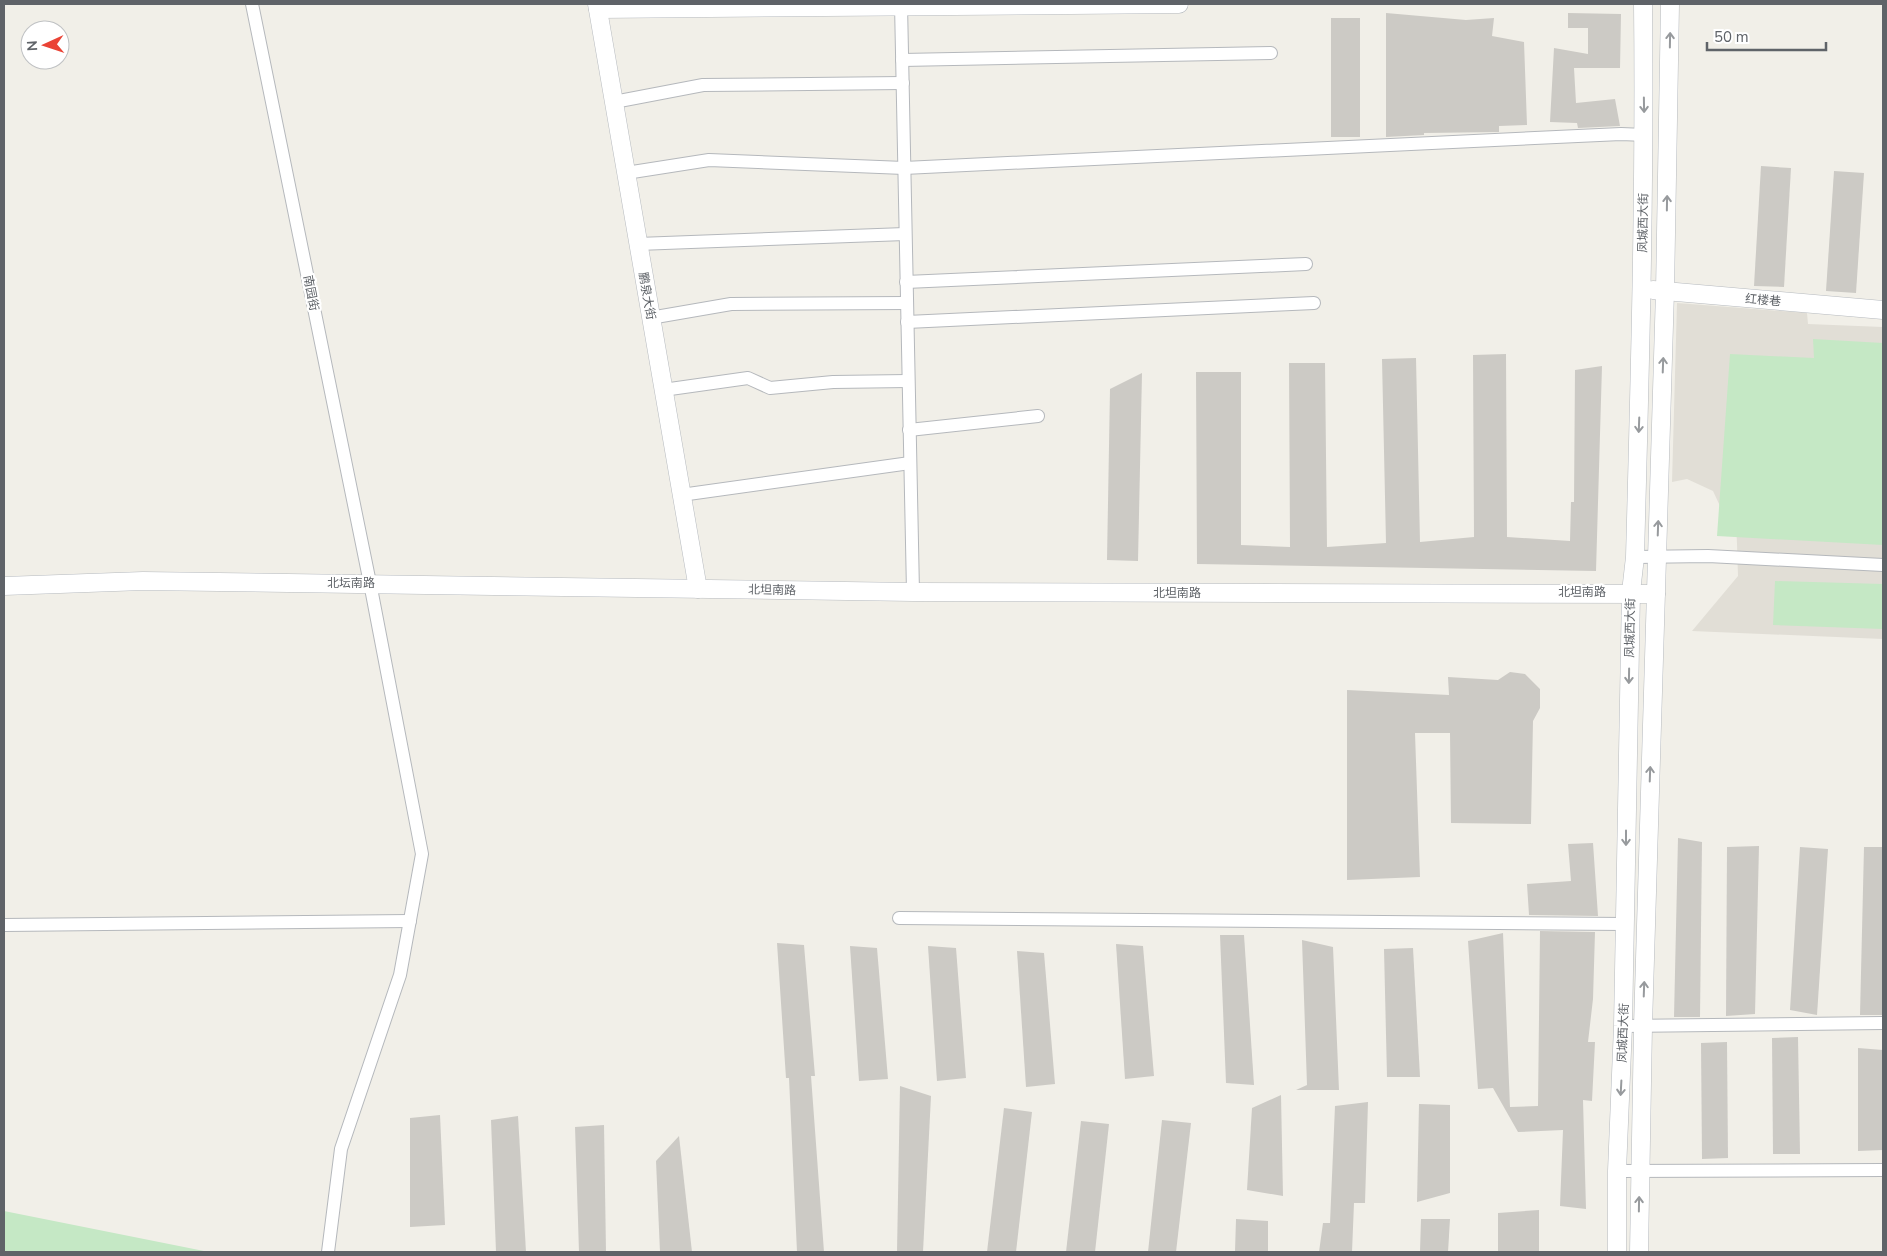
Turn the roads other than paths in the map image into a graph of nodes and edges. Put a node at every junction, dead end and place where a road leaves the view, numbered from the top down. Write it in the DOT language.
graph roads {
  1 [pos="252,4"];
  2 [pos="901,4"];
  3 [pos="1179,4"];
  4 [pos="1643,4"];
  5 [pos="1670,4"];
  6 [pos="598,6"];
  7 [pos="1271,53"];
  8 [pos="902,60"];
  9 [pos="902,83"];
  10 [pos="614,102"];
  11 [pos="1645,135"];
  12 [pos="904,168"];
  13 [pos="626,173"];
  14 [pos="905,234"];
  15 [pos="638,244"];
  16 [pos="1306,264"];
  17 [pos="906,282"];
  18 [pos="1642,289"];
  19 [pos="1665,291"];
  20 [pos="907,303"];
  21 [pos="1314,303"];
  22 [pos="1883,310"];
  23 [pos="650,318"];
  24 [pos="907,322"];
  25 [pos="908,381"];
  26 [pos="663,390"];
  27 [pos="1038,416"];
  28 [pos="909,430"];
  29 [pos="910,463"];
  30 [pos="681,495"];
  31 [pos="1657,556"];
  32 [pos="1635,557"];
  33 [pos="1883,565"];
  34 [pos="370,583"];
  35 [pos="4,586"];
  36 [pos="698,589"];
  37 [pos="913,592"];
  38 [pos="1631,592"];
  39 [pos="1656,594"];
  40 [pos="899,918"];
  41 [pos="410,921"];
  42 [pos="1625,924"];
  43 [pos="4,925"];
  44 [pos="1883,1022"];
  45 [pos="1624,1026"];
  46 [pos="1642,1026"];
  47 [pos="1617,1170"];
  48 [pos="1640,1170"];
  49 [pos="1883,1170"];
  50 [pos="328,1252"];
  51 [pos="1617,1252"];
  52 [pos="1639,1252"];
  1 -- 34 [label="street, 南园街"];
  2 -- 8 [label="street"];
  3 -- 6 [label="main road"];
  4 -- 11 [label="main road, 凤城西大街, one-way"];
  19 -- 5 [label="main road, 凤城西大街, one-way"];
  6 -- 10 [label="main road, 鹏泉大街"];
  7 -- 8 [label="street"];
  8 -- 9 [label="street"];
  9 -- 10 [label="street"];
  9 -- 12 [label="street"];
  10 -- 13 [label="main road, 鹏泉大街"];
  11 -- 12 [label="street"];
  11 -- 18 [label="main road, 凤城西大街"];
  12 -- 13 [label="street"];
  12 -- 14 [label="street"];
  13 -- 15 [label="main road, 鹏泉大街"];
  14 -- 15 [label="street"];
  14 -- 17 [label="street"];
  15 -- 23 [label="main road, 鹏泉大街"];
  16 -- 17 [label="street"];
  17 -- 20 [label="street"];
  18 -- 19 [label="main road, 红楼巷"];
  18 -- 32 [label="main road, 凤城西大街, one-way"];
  19 -- 22 [label="main road, 红楼巷"];
  31 -- 19 [label="main road, 凤城西大街, one-way"];
  20 -- 23 [label="street"];
  20 -- 24 [label="street"];
  21 -- 24 [label="street"];
  23 -- 26 [label="main road, 鹏泉大街"];
  24 -- 25 [label="street"];
  25 -- 26 [label="street"];
  25 -- 28 [label="street"];
  26 -- 30 [label="main road, 鹏泉大街"];
  27 -- 28 [label="street"];
  28 -- 29 [label="street"];
  29 -- 30 [label="street"];
  29 -- 37 [label="street"];
  30 -- 36 [label="main road, 鹏泉大街"];
  31 -- 32 [label="street"];
  31 -- 33 [label="street"];
  31 -- 39 [label="main road, 凤城西大街"];
  32 -- 38 [label="main road, 凤城西大街"];
  34 -- 35 [label="main road, 北坛南路"];
  34 -- 36 [label="main road, 北坛南路"];
  34 -- 41 [label="street, 南园街"];
  36 -- 37 [label="main road, 北坦南路"];
  37 -- 38 [label="main road, 北坦南路"];
  38 -- 39 [label="main road, 北坦南路"];
  38 -- 42 [label="main road, 凤城西大街, one-way"];
  46 -- 39 [label="main road, 凤城西大街, one-way"];
  40 -- 42 [label="street"];
  41 -- 43 [label="street"];
  41 -- 50 [label="street, 南园街"];
  42 -- 45 [label="main road, 凤城西大街"];
  44 -- 46 [label="street"];
  45 -- 46 [label="street"];
  45 -- 47 [label="main road, 凤城西大街, one-way"];
  46 -- 48 [label="main road, 凤城西大街"];
  47 -- 48 [label="street"];
  47 -- 51 [label="main road, 凤城西大街"];
  48 -- 49 [label="street"];
  52 -- 48 [label="main road, 凤城西大街, one-way"];
}
